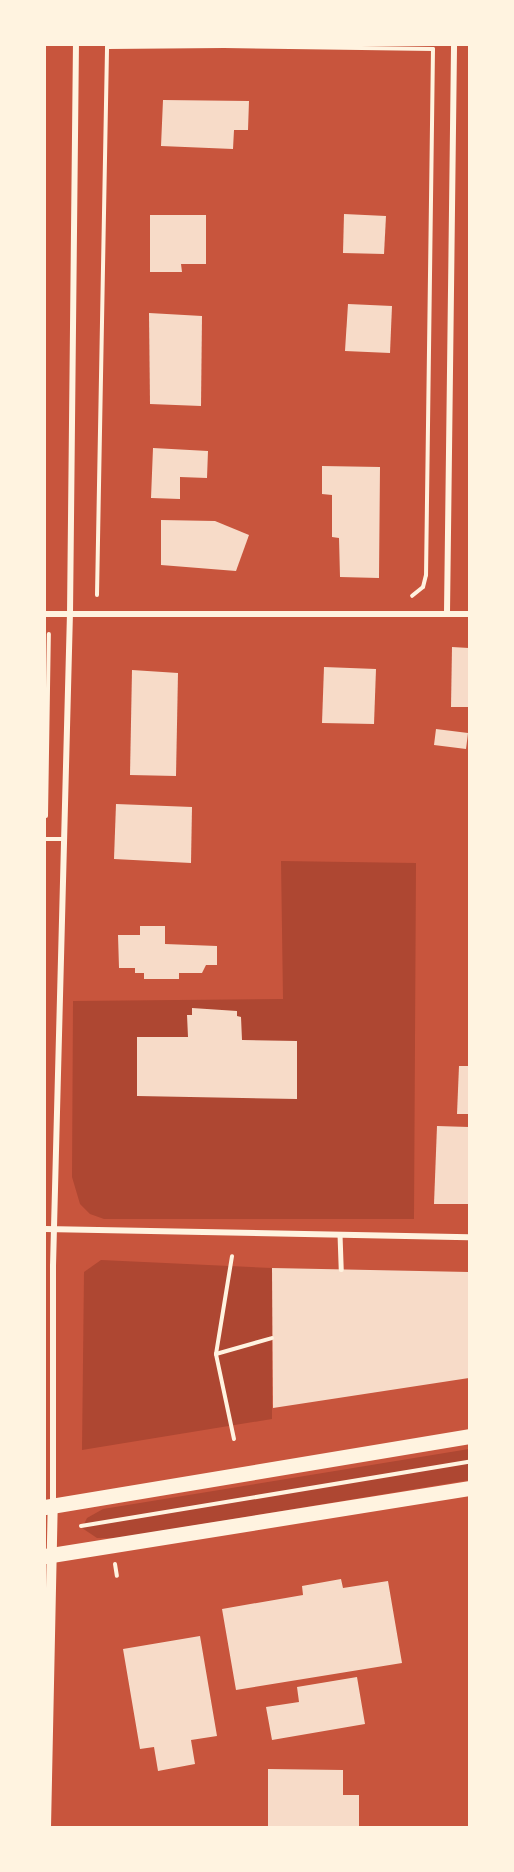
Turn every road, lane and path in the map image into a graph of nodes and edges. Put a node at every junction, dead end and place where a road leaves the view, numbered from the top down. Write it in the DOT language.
graph roads {
  1 [pos="76,45"];
  2 [pos="454,45"];
  3 [pos="109,595"];
  4 [pos="404,596"];
  5 [pos="447,613"];
  6 [pos="45,614"];
  7 [pos="70,614"];
  8 [pos="469,614"];
  9 [pos="49,634"];
  10 [pos="45,839"];
  11 [pos="63,839"];
  12 [pos="45,1229"];
  13 [pos="54,1229"];
  14 [pos="340,1234"];
  15 [pos="469,1237"];
  16 [pos="232,1256"];
  17 [pos="341,1269"];
  18 [pos="272,1338"];
  19 [pos="216,1354"];
  20 [pos="469,1436"];
  21 [pos="234,1439"];
  22 [pos="469,1462"];
  23 [pos="469,1488"];
  24 [pos="49,1506"];
  25 [pos="81,1526"];
  26 [pos="48,1556"];
  27 [pos="46,1827"];
  1 -- 7 [label="street"];
  2 -- 5 [label="street"];
  3 -- 4 [label="path"];
  5 -- 7 [label="street"];
  5 -- 8 [label="street"];
  6 -- 7 [label="street"];
  7 -- 11 [label="street"];
  9 -- 10 [label="path"];
  10 -- 11 [label="lane"];
  11 -- 13 [label="street"];
  12 -- 13 [label="street"];
  13 -- 14 [label="street"];
  13 -- 24 [label="street"];
  14 -- 15 [label="street"];
  14 -- 17 [label="lane"];
  16 -- 19 [label="path"];
  18 -- 19 [label="path"];
  19 -- 21 [label="path"];
  20 -- 24 [label="main road"];
  22 -- 25 [label="path"];
  23 -- 26 [label="main road"];
  24 -- 26 [label="street"];
  26 -- 27 [label="street"];
}
